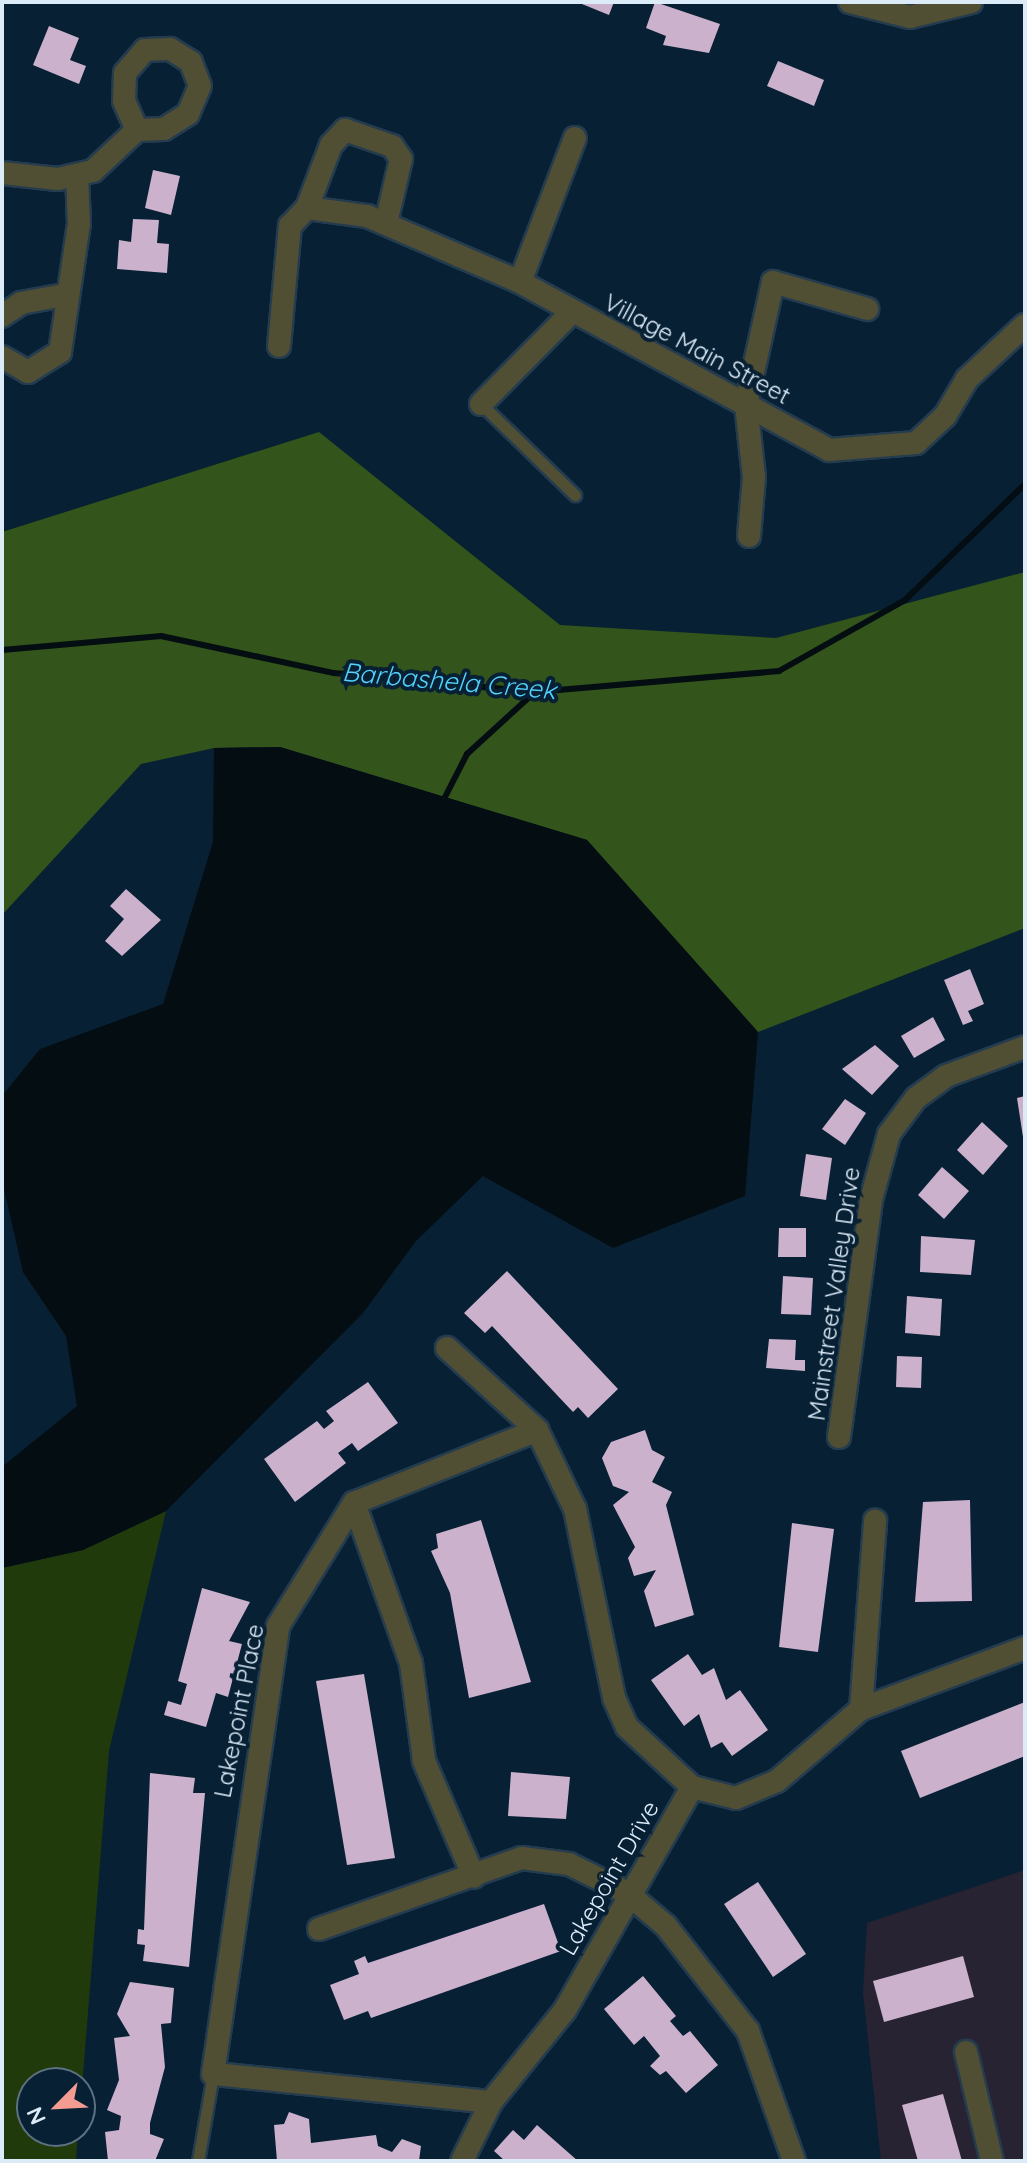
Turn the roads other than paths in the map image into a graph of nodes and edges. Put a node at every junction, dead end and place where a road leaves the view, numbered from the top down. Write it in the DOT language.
graph roads {
  1 [pos="850,2"];
  2 [pos="971,2"];
  3 [pos="137,130"];
  4 [pos="575,138"];
  5 [pos="2,173"];
  6 [pos="77,175"];
  7 [pos="307,208"];
  8 [pos="386,223"];
  9 [pos="520,282"];
  10 [pos="64,295"];
  11 [pos="867,309"];
  12 [pos="573,311"];
  13 [pos="2,316"];
  14 [pos="1025,325"];
  15 [pos="279,346"];
  16 [pos="2,357"];
  17 [pos="481,404"];
  18 [pos="746,404"];
  19 [pos="575,495"];
  20 [pos="749,536"];
  21 [pos="1025,1047"];
  22 [pos="447,1348"];
  23 [pos="537,1430"];
  24 [pos="839,1437"];
  25 [pos="354,1503"];
  26 [pos="875,1521"];
  27 [pos="1025,1648"];
  28 [pos="861,1709"];
  29 [pos="692,1787"];
  30 [pos="474,1877"];
  31 [pos="626,1892"];
  32 [pos="319,1929"];
  33 [pos="966,2052"];
  34 [pos="213,2074"];
  35 [pos="491,2102"];
  36 [pos="198,2161"];
  37 [pos="462,2161"];
  38 [pos="794,2161"];
  39 [pos="992,2161"];
  1 -- 2 [label="street"];
  3 -- 6 [label="street"];
  4 -- 9 [label="street"];
  5 -- 6 [label="street"];
  6 -- 10 [label="street"];
  7 -- 8 [label="street, Village Main Street"];
  7 -- 8 [label="street"];
  7 -- 15 [label="street"];
  8 -- 9 [label="street, Village Main Street"];
  9 -- 12 [label="street, Village Main Street"];
  10 -- 13 [label="street"];
  10 -- 16 [label="street"];
  11 -- 18 [label="street"];
  12 -- 17 [label="street"];
  12 -- 18 [label="street, Village Main Street"];
  14 -- 18 [label="street, Village Main Street"];
  17 -- 19 [label="lane"];
  18 -- 20 [label="street"];
  21 -- 24 [label="street, Mainstreet Valley Drive"];
  22 -- 23 [label="street"];
  23 -- 25 [label="street"];
  23 -- 29 [label="street"];
  25 -- 30 [label="street"];
  25 -- 34 [label="street, Lakepoint Place"];
  26 -- 28 [label="street"];
  27 -- 28 [label="street, Lakepoint Drive"];
  28 -- 29 [label="street, Lakepoint Drive"];
  29 -- 31 [label="street, Lakepoint Drive"];
  30 -- 31 [label="street"];
  30 -- 32 [label="street"];
  31 -- 35 [label="street, Lakepoint Drive"];
  31 -- 38 [label="street"];
  33 -- 39 [label="street"];
  34 -- 35 [label="street"];
  34 -- 36 [label="lane"];
  35 -- 37 [label="street, Lakepoint Drive"];
}
